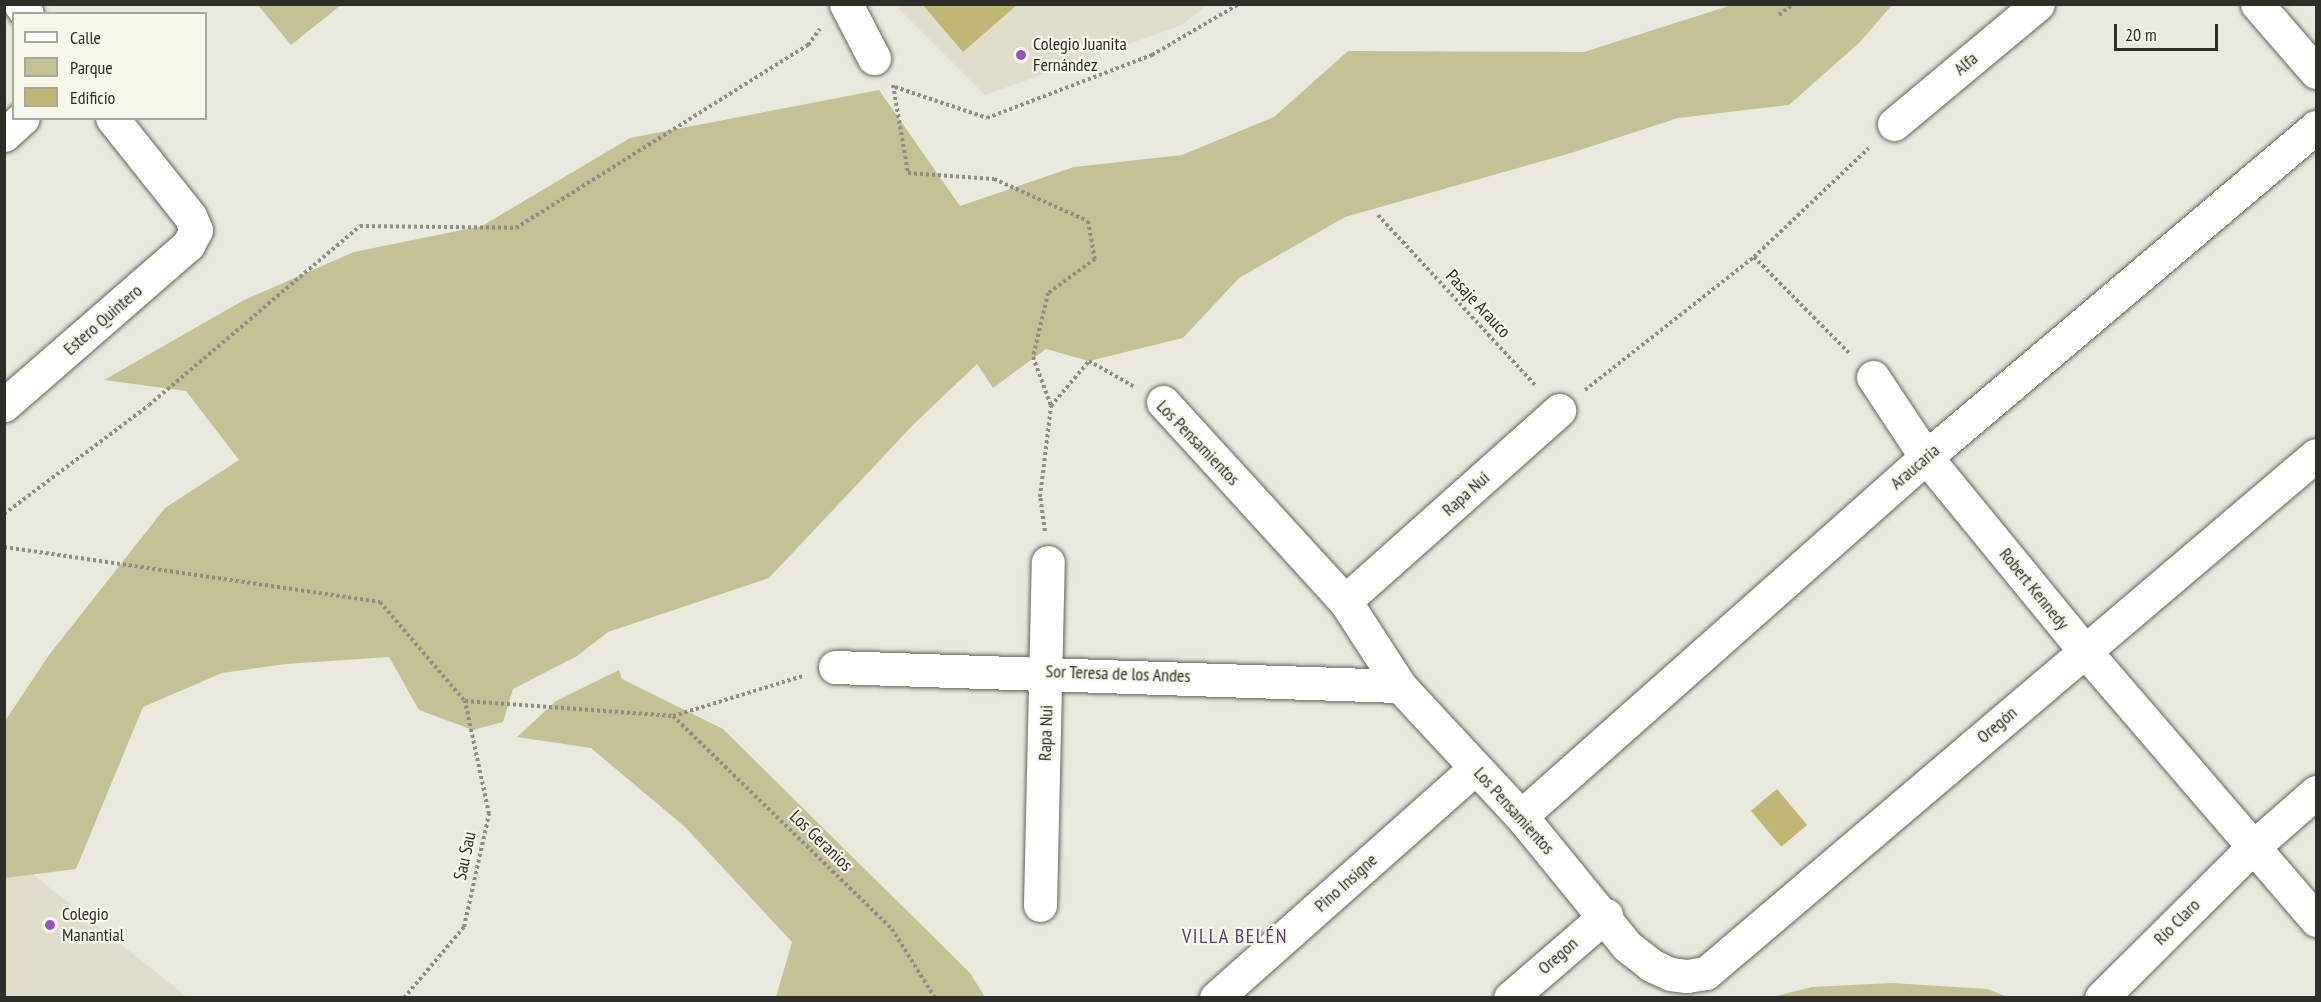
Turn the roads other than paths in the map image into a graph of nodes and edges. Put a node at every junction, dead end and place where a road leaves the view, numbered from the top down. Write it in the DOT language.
graph roads {
  1 [pos="2038,4"];
  2 [pos="2257,4"];
  3 [pos="836,13"];
  4 [pos="874,58"];
  5 [pos="2316,72"];
  6 [pos="21,120"];
  7 [pos="114,120"];
  8 [pos="1894,124"];
  9 [pos="2316,127"];
  10 [pos="4,135"];
  11 [pos="1873,377"];
  12 [pos="1163,402"];
  13 [pos="4,405"];
  14 [pos="1559,410"];
  15 [pos="2316,455"];
  16 [pos="1926,457"];
  17 [pos="1048,562"];
  18 [pos="1346,601"];
  19 [pos="2085,651"];
  20 [pos="835,667"];
  21 [pos="1048,671"];
  22 [pos="1400,686"];
  23 [pos="1475,768"];
  24 [pos="2316,792"];
  25 [pos="1521,816"];
  26 [pos="2253,847"];
  27 [pos="1040,904"];
  28 [pos="1606,915"];
  29 [pos="2316,920"];
  30 [pos="1670,974"];
  31 [pos="1216,998"];
  32 [pos="1510,998"];
  33 [pos="2102,998"];
  1 -- 8 [label="street, Alfa"];
  2 -- 5 [label="street"];
  3 -- 4 [label="street"];
  6 -- 10 [label="street"];
  7 -- 13 [label="street, Estero Quintero"];
  9 -- 16 [label="street, Araucaria"];
  11 -- 16 [label="street, Robert Kennedy"];
  12 -- 18 [label="street, Los Pensamientos"];
  14 -- 18 [label="street, Rapa Nui"];
  15 -- 19 [label="street, Oregón"];
  16 -- 19 [label="street, Robert Kennedy"];
  16 -- 25 [label="street, Araucaria"];
  17 -- 21 [label="street, Rapa Nui"];
  18 -- 22 [label="street, Los Pensamientos"];
  19 -- 26 [label="street, Robert Kennedy"];
  19 -- 30 [label="street, Oregón"];
  20 -- 21 [label="street, Sor Teresa de los Andes"];
  21 -- 22 [label="street, Sor Teresa de los Andes"];
  21 -- 27 [label="street, Rapa Nui"];
  22 -- 23 [label="street, Los Pensamientos"];
  23 -- 25 [label="street, Los Pensamientos"];
  23 -- 31 [label="street, Pino Insigne"];
  24 -- 26 [label="street, Río Claro"];
  25 -- 28 [label="street, Los Pensamientos"];
  26 -- 29 [label="street, Robert Kennedy"];
  26 -- 33 [label="street, Río Claro"];
  28 -- 30 [label="street, Los Pensamientos"];
  28 -- 32 [label="street, Oregon"];
}
